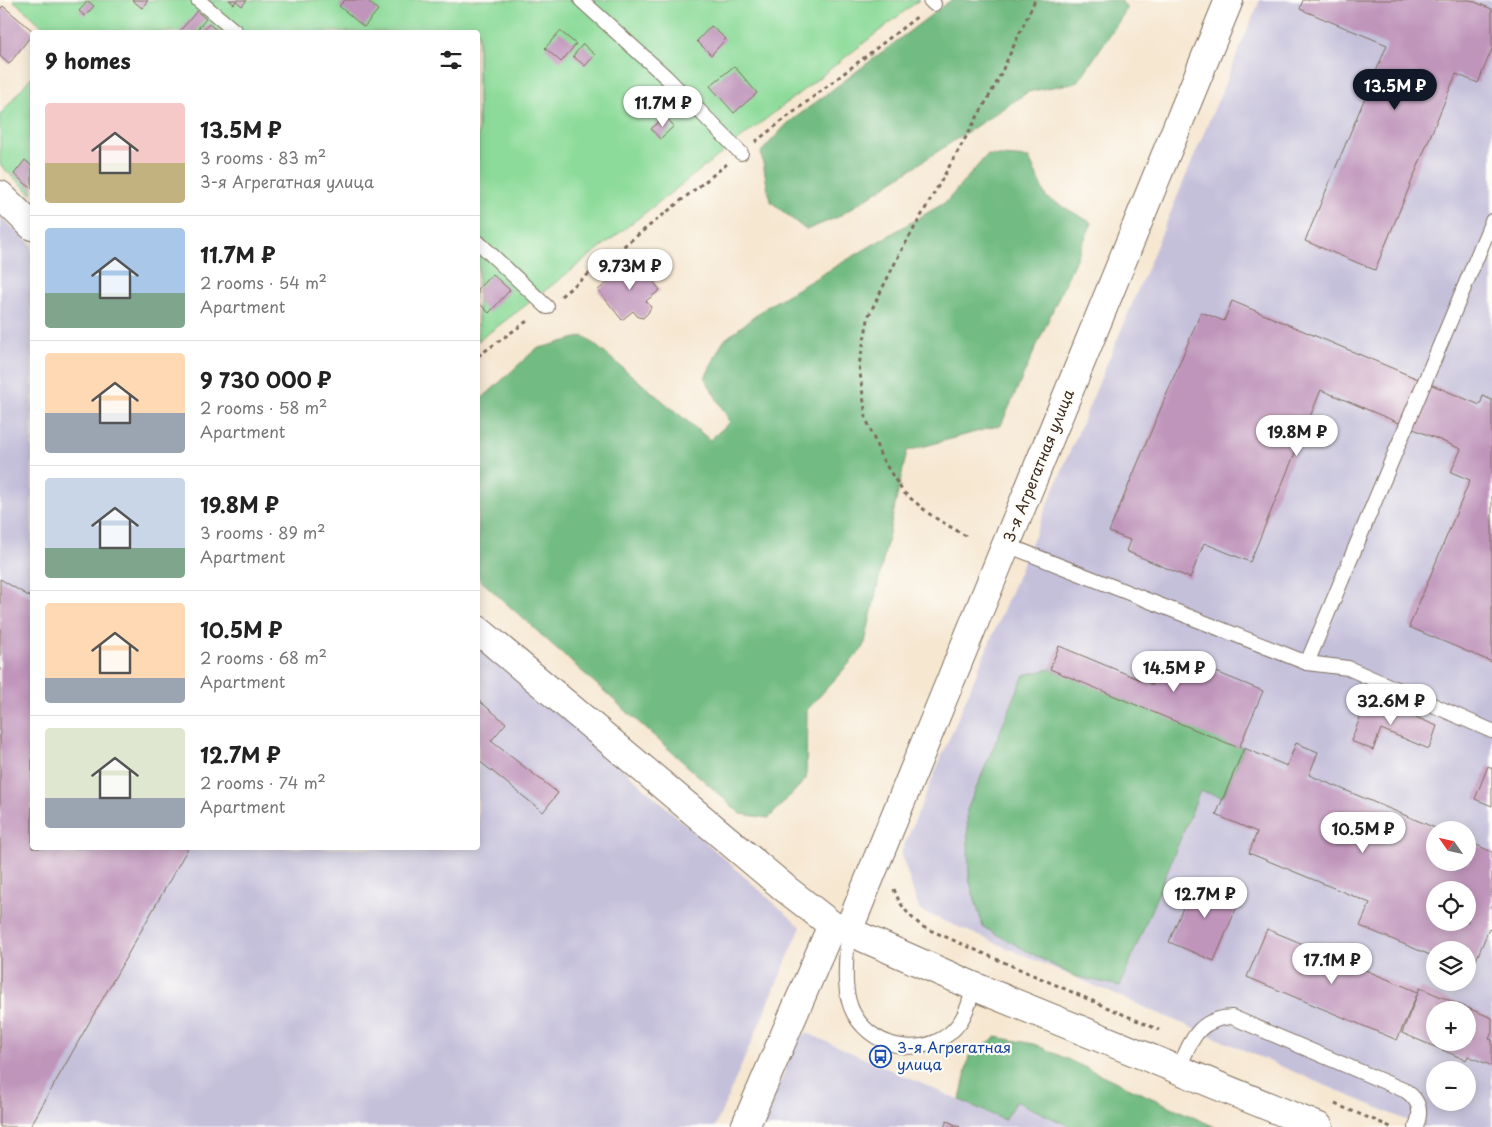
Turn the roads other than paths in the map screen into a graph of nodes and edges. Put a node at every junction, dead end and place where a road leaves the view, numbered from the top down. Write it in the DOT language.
graph roads {
  1 [pos="198,0"];
  2 [pos="581,0"];
  3 [pos="1229,0"];
  4 [pos="234,30"];
  5 [pos="741,153"];
  6 [pos="0,194"];
  7 [pos="1492,221"];
  8 [pos="30,224"];
  9 [pos="480,244"];
  10 [pos="547,307"];
  11 [pos="1007,545"];
  12 [pos="480,632"];
  13 [pos="1307,663"];
  14 [pos="1492,731"];
  15 [pos="840,928"];
  16 [pos="973,986"];
  17 [pos="1178,1070"];
  18 [pos="745,1127"];
  19 [pos="1319,1127"];
  20 [pos="1416,1127"];
  1 -- 4 [label="lane"];
  2 -- 5 [label="lane"];
  3 -- 11 [label="street, 3-я Агрегатная улица"];
  6 -- 8 [label="street"];
  7 -- 13 [label="lane"];
  9 -- 10 [label="lane"];
  11 -- 13 [label="lane"];
  11 -- 15 [label="street, 3-я Агрегатная улица"];
  12 -- 15 [label="street"];
  13 -- 14 [label="lane"];
  15 -- 16 [label="street"];
  15 -- 16 [label="lane"];
  15 -- 18 [label="street, 3-я Агрегатная улица"];
  16 -- 17 [label="street"];
  17 -- 19 [label="street"];
  17 -- 20 [label="lane"];
}
